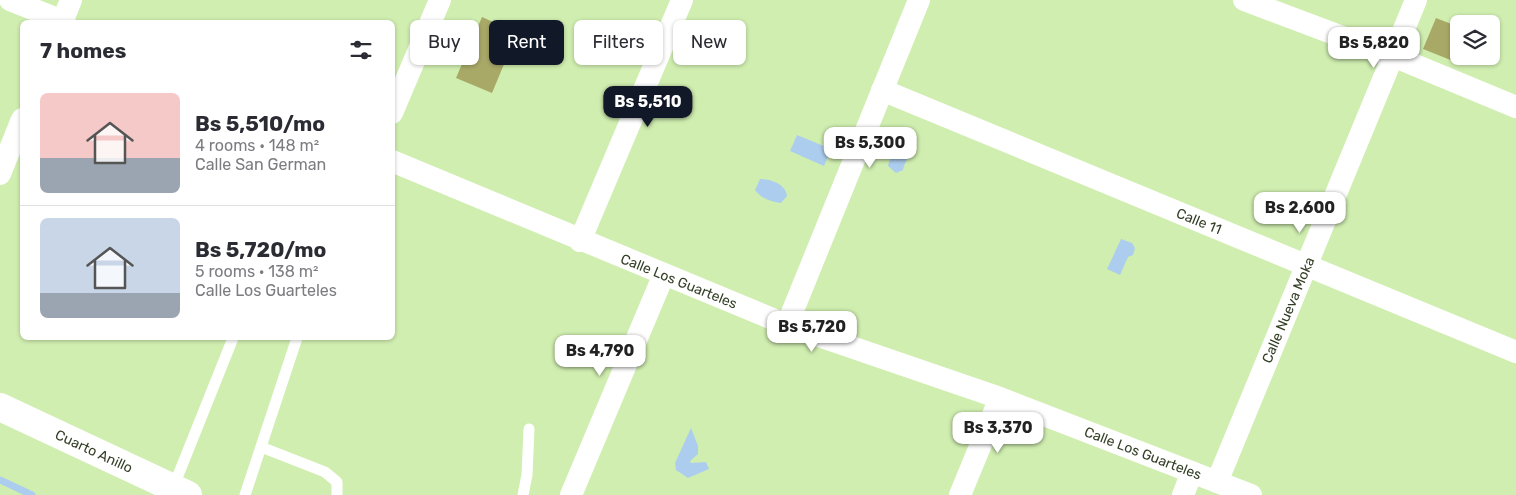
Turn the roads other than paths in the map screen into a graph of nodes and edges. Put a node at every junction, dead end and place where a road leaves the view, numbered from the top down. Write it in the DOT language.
graph roads {
  1 [pos="10,0"];
  2 [pos="71,0"];
  3 [pos="440,0"];
  4 [pos="682,0"];
  5 [pos="919,0"];
  6 [pos="1244,0"];
  7 [pos="1416,0"];
  8 [pos="58,20"];
  9 [pos="64,20"];
  10 [pos="1393,56"];
  11 [pos="882,90"];
  12 [pos="395,106"];
  13 [pos="1516,107"];
  14 [pos="20,124"];
  15 [pos="395,162"];
  16 [pos="0,174"];
  17 [pos="580,241"];
  18 [pos="1307,266"];
  19 [pos="664,274"];
  20 [pos="787,324"];
  21 [pos="232,340"];
  22 [pos="296,340"];
  23 [pos="1516,352"];
  24 [pos="1000,398"];
  25 [pos="0,407"];
  26 [pos="529,429"];
  27 [pos="261,448"];
  28 [pos="1192,472"];
  29 [pos="1217,482"];
  30 [pos="180,491"];
  31 [pos="245,495"];
  32 [pos="337,495"];
  33 [pos="523,495"];
  34 [pos="571,495"];
  35 [pos="960,495"];
  36 [pos="1183,495"];
  37 [pos="1251,495"];
  1 -- 8 [label="street"];
  2 -- 9 [label="street"];
  3 -- 12 [label="street"];
  4 -- 17 [label="street"];
  5 -- 11 [label="street"];
  6 -- 10 [label="street"];
  7 -- 10 [label="street, Calle Nueva Moka"];
  10 -- 13 [label="street"];
  10 -- 18 [label="street, Calle Nueva Moka"];
  11 -- 18 [label="street, Calle 11"];
  11 -- 20 [label="street"];
  14 -- 16 [label="street"];
  15 -- 17 [label="street, Calle Los Guarteles"];
  17 -- 19 [label="street, Calle Los Guarteles"];
  18 -- 23 [label="street, Calle 11"];
  18 -- 29 [label="street, Calle Nueva Moka"];
  19 -- 20 [label="street, Calle Los Guarteles"];
  19 -- 34 [label="street"];
  20 -- 24 [label="street, Calle Los Guarteles"];
  21 -- 30 [label="lane"];
  22 -- 27 [label="lane"];
  24 -- 28 [label="street, Calle Los Guarteles"];
  24 -- 35 [label="street"];
  25 -- 30 [label="highway, Cuarto Anillo"];
  26 -- 33 [label="lane"];
  27 -- 31 [label="lane"];
  27 -- 32 [label="lane"];
  28 -- 29 [label="street, Calle Los Guarteles"];
  28 -- 36 [label="street"];
  29 -- 37 [label="street, Calle Los Guarteles"];
}
